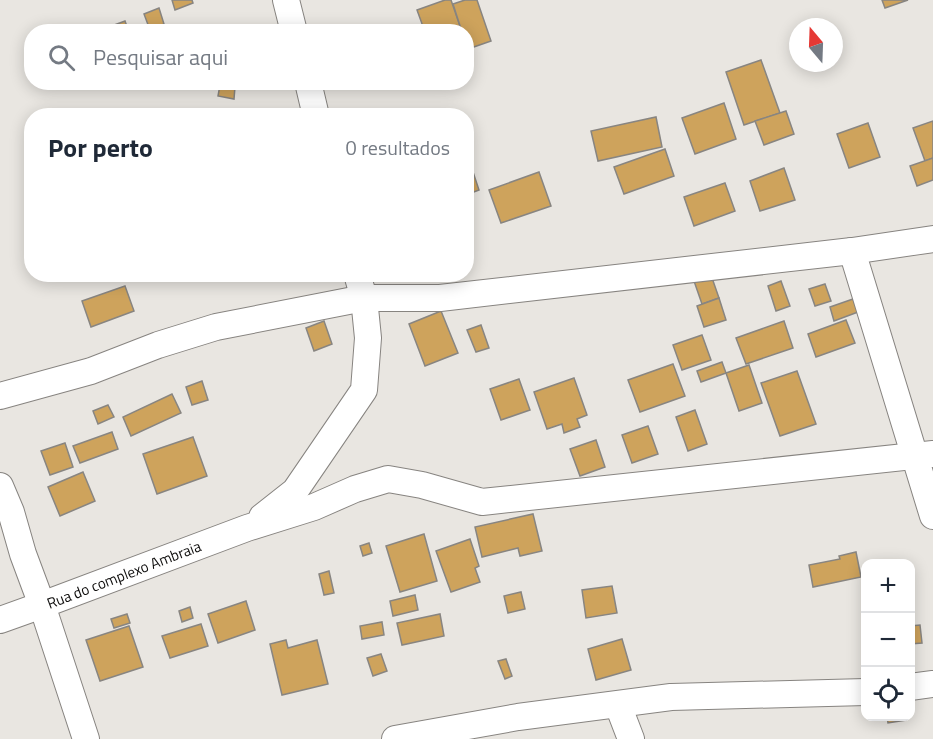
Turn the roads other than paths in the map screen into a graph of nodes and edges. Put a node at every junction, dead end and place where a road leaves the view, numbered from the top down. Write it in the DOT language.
graph roads {
  1 [pos="286,0"];
  2 [pos="292,24"];
  3 [pos="310,90"];
  4 [pos="314,108"];
  5 [pos="933,239"];
  6 [pos="852,251"];
  7 [pos="361,286"];
  8 [pos="0,396"];
  9 [pos="924,455"];
  10 [pos="0,486"];
  11 [pos="933,516"];
  12 [pos="247,528"];
  13 [pos="42,605"];
  14 [pos="0,620"];
  15 [pos="933,684"];
  16 [pos="915,686"];
  17 [pos="861,692"];
  18 [pos="618,705"];
  19 [pos="86,739"];
  20 [pos="395,739"];
  21 [pos="631,739"];
  1 -- 2 [label="street"];
  3 -- 4 [label="street"];
  5 -- 6 [label="street"];
  6 -- 7 [label="street"];
  6 -- 9 [label="street"];
  7 -- 8 [label="street"];
  7 -- 12 [label="street"];
  9 -- 11 [label="street"];
  9 -- 12 [label="street"];
  10 -- 13 [label="street"];
  12 -- 13 [label="street, Rua do complexo Ambraia"];
  13 -- 14 [label="street, Rua do complexo Ambraia"];
  13 -- 19 [label="street"];
  15 -- 16 [label="street"];
  17 -- 18 [label="street"];
  18 -- 20 [label="street"];
  18 -- 21 [label="street"];
}
